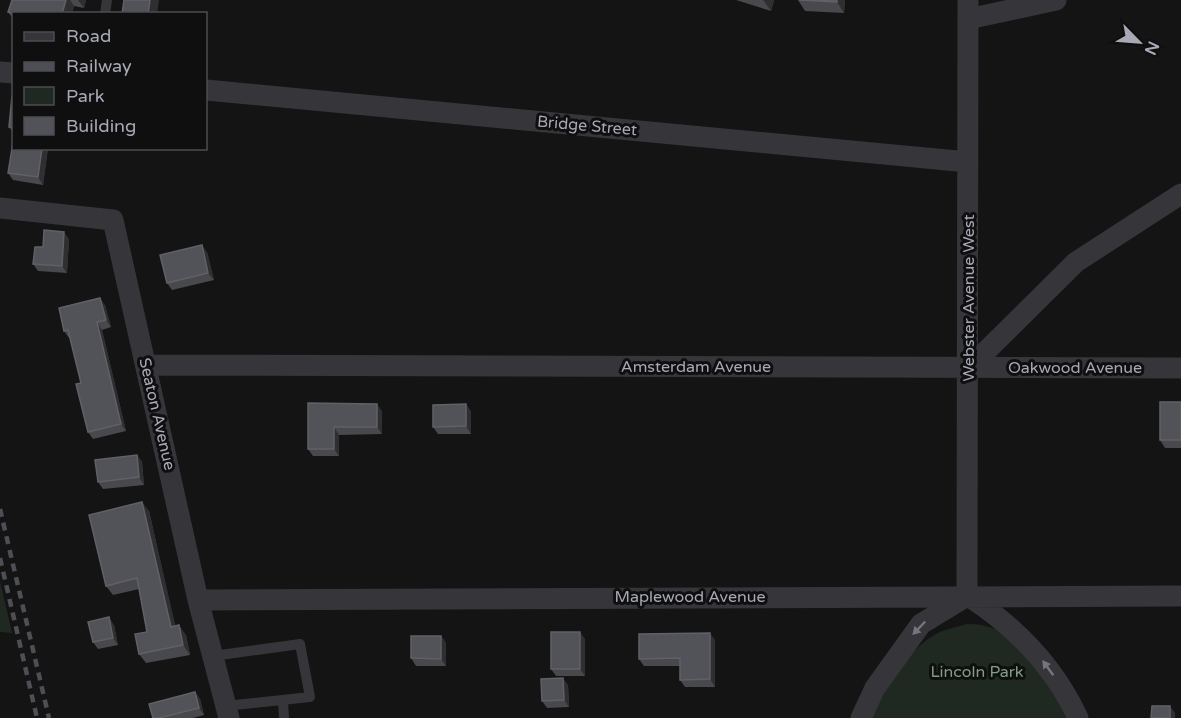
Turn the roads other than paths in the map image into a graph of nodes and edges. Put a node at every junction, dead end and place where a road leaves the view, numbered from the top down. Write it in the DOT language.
graph roads {
  1 [pos="1056,0"];
  2 [pos="968,9"];
  3 [pos="207,90"];
  4 [pos="968,162"];
  5 [pos="1181,194"];
  6 [pos="0,208"];
  7 [pos="147,365"];
  8 [pos="969,368"];
  9 [pos="1181,368"];
  10 [pos="968,596"];
  11 [pos="1181,596"];
  12 [pos="198,600"];
  13 [pos="213,656"];
  14 [pos="283,700"];
  15 [pos="227,712"];
  16 [pos="284,718"];
  17 [pos="861,718"];
  18 [pos="1078,718"];
  1 -- 2 [label="street"];
  2 -- 4 [label="street, Webster Avenue West"];
  3 -- 4 [label="street, Bridge Street"];
  4 -- 8 [label="street, Webster Avenue West"];
  5 -- 8 [label="street"];
  6 -- 7 [label="street, Seaton Avenue"];
  7 -- 8 [label="street, Amsterdam Avenue"];
  7 -- 12 [label="street, Seaton Avenue"];
  8 -- 9 [label="street, Oakwood Avenue"];
  8 -- 10 [label="street, Webster Avenue West"];
  10 -- 11 [label="street, Maplewood Avenue"];
  10 -- 12 [label="street, Maplewood Avenue"];
  10 -- 17 [label="street, one-way"];
  18 -- 10 [label="street, one-way"];
  12 -- 13 [label="street, Seaton Avenue"];
  13 -- 14 [label="lane"];
  13 -- 15 [label="street, Seaton Avenue"];
  14 -- 15 [label="lane"];
  14 -- 16 [label="lane"];
}
